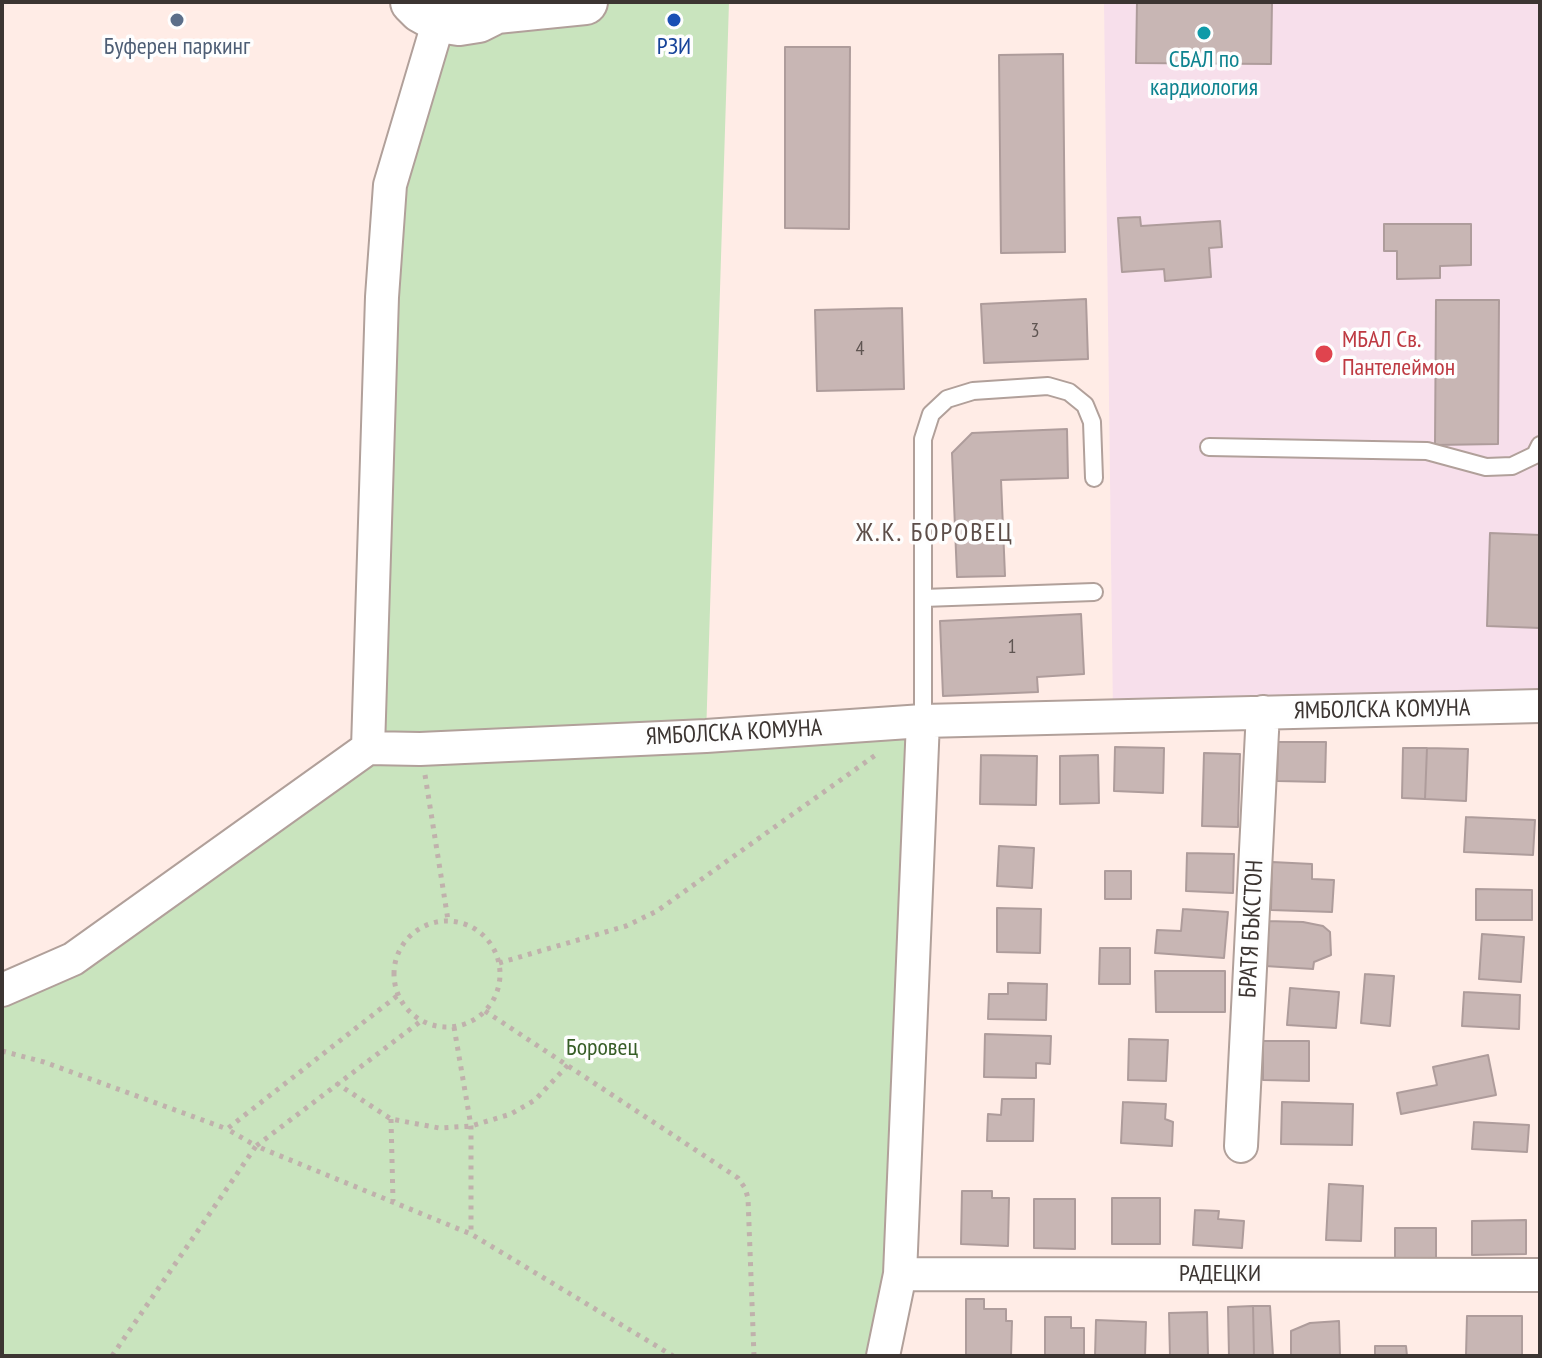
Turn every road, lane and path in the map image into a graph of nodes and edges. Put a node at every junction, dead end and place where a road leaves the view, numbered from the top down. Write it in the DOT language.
graph roads {
  1 [pos="585,2"];
  2 [pos="501,6"];
  3 [pos="426,11"];
  4 [pos="1540,445"];
  5 [pos="1209,447"];
  6 [pos="1094,478"];
  7 [pos="1094,592"];
  8 [pos="923,598"];
  9 [pos="1540,706"];
  10 [pos="1263,712"];
  11 [pos="923,721"];
  12 [pos="368,748"];
  13 [pos="420,749"];
  14 [pos="448,920"];
  15 [pos="499,963"];
  16 [pos="2,990"];
  17 [pos="397,996"];
  18 [pos="485,1011"];
  19 [pos="421,1021"];
  20 [pos="454,1027"];
  21 [pos="2,1051"];
  22 [pos="568,1065"];
  23 [pos="336,1083"];
  24 [pos="391,1119"];
  25 [pos="471,1126"];
  26 [pos="227,1129"];
  27 [pos="256,1146"];
  28 [pos="1241,1146"];
  29 [pos="393,1201"];
  30 [pos="471,1234"];
  31 [pos="900,1274"];
  32 [pos="1540,1275"];
  33 [pos="112,1356"];
  34 [pos="673,1356"];
  35 [pos="754,1356"];
  36 [pos="883,1356"];
  1 -- 2 [label="main road"];
  2 -- 3 [label="main road"];
  3 -- 12 [label="street"];
  4 -- 5 [label="lane"];
  6 -- 8 [label="lane"];
  7 -- 8 [label="lane"];
  8 -- 11 [label="lane"];
  9 -- 10 [label="street, ЯМБОЛСКА КОМУНА"];
  10 -- 11 [label="street, ЯМБОЛСКА КОМУНА"];
  10 -- 28 [label="street, БРАТЯ БЪКСТОН"];
  11 -- 13 [label="street, ЯМБОЛСКА КОМУНА"];
  11 -- 15 [label="path"];
  11 -- 31 [label="street"];
  12 -- 13 [label="street, ЯМБОЛСКА КОМУНА"];
  12 -- 16 [label="street"];
  13 -- 14 [label="path"];
  14 -- 15 [label="path"];
  14 -- 17 [label="path"];
  15 -- 18 [label="path"];
  17 -- 19 [label="path"];
  17 -- 26 [label="path"];
  18 -- 20 [label="path"];
  18 -- 22 [label="path"];
  19 -- 20 [label="path"];
  19 -- 23 [label="path"];
  20 -- 25 [label="path"];
  21 -- 26 [label="path"];
  22 -- 25 [label="path"];
  22 -- 35 [label="path"];
  23 -- 24 [label="path"];
  23 -- 27 [label="path"];
  24 -- 25 [label="path"];
  24 -- 29 [label="path"];
  25 -- 30 [label="path"];
  26 -- 27 [label="path"];
  27 -- 29 [label="path"];
  27 -- 33 [label="path"];
  29 -- 30 [label="path"];
  30 -- 34 [label="path"];
  31 -- 32 [label="street, РАДЕЦКИ"];
  31 -- 36 [label="street"];
}
